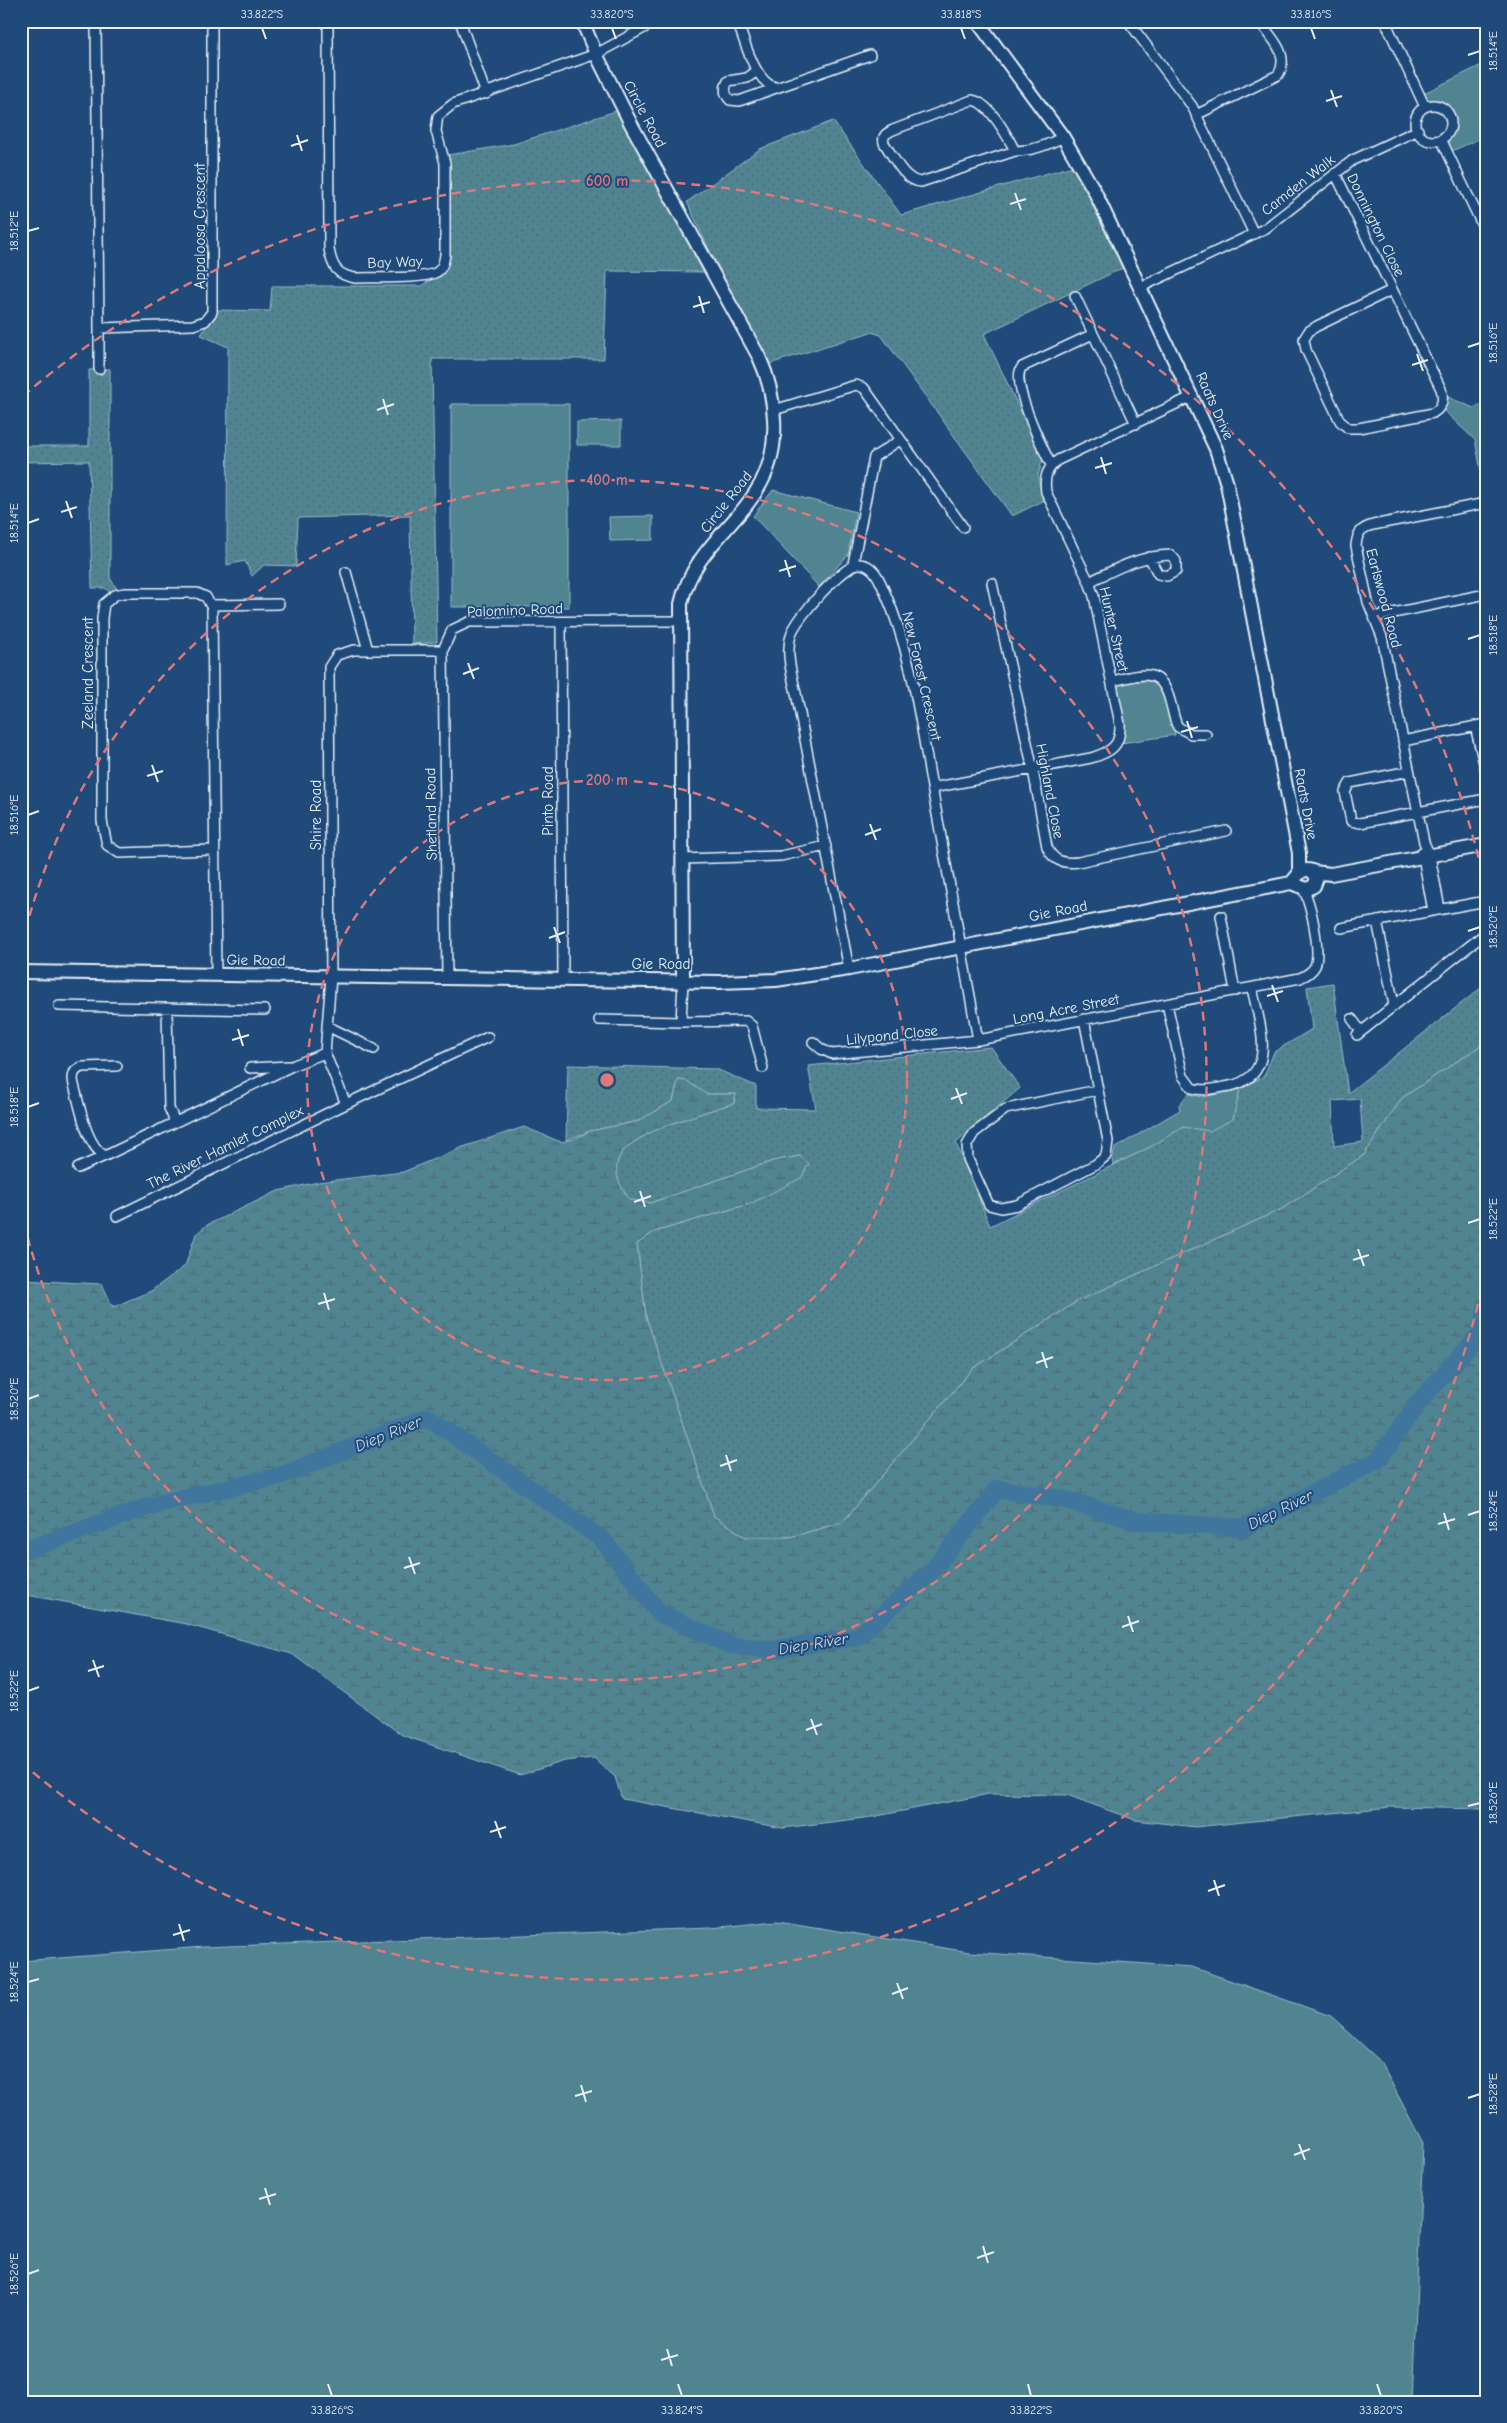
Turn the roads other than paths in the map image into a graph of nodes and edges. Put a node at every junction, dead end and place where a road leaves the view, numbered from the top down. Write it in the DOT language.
graph roads {
  1 [pos="96,21"];
  2 [pos="212,21"];
  3 [pos="328,21"];
  4 [pos="460,21"];
  5 [pos="582,21"];
  6 [pos="657,21"];
  7 [pos="738,21"];
  8 [pos="977,21"];
  9 [pos="1128,21"];
  10 [pos="1259,21"];
  11 [pos="1385,21"];
  12 [pos="596,54"];
  13 [pos="870,55"];
  14 [pos="756,71"];
  15 [pos="775,87"];
  16 [pos="486,94"];
  17 [pos="1425,107"];
  18 [pos="1196,115"];
  19 [pos="1418,130"];
  20 [pos="1063,137"];
  21 [pos="1441,139"];
  22 [pos="1015,151"];
  23 [pos="1336,173"];
  24 [pos="1254,234"];
  25 [pos="1486,234"];
  26 [pos="1141,287"];
  27 [pos="1392,290"];
  28 [pos="1075,296"];
  29 [pos="99,328"];
  30 [pos="1093,334"];
  31 [pos="99,369"];
  32 [pos="1193,396"];
  33 [pos="774,410"];
  34 [pos="1136,424"];
  35 [pos="900,440"];
  36 [pos="1051,465"];
  37 [pos="1486,503"];
  38 [pos="963,527"];
  39 [pos="1149,557"];
  40 [pos="853,564"];
  41 [pos="346,572"];
  42 [pos="1089,582"];
  43 [pos="992,583"];
  44 [pos="1486,594"];
  45 [pos="279,604"];
  46 [pos="211,605"];
  47 [pos="1374,616"];
  48 [pos="680,621"];
  49 [pos="561,622"];
  50 [pos="368,650"];
  51 [pos="444,650"];
  52 [pos="1112,680"];
  53 [pos="1486,724"];
  54 [pos="1475,726"];
  55 [pos="1206,734"];
  56 [pos="1403,741"];
  57 [pos="1033,770"];
  58 [pos="1409,771"];
  59 [pos="1486,772"];
  60 [pos="932,788"];
  61 [pos="1486,799"];
  62 [pos="1417,812"];
  63 [pos="1226,831"];
  64 [pos="1486,845"];
  65 [pos="826,846"];
  66 [pos="213,850"];
  67 [pos="1426,856"];
  68 [pos="682,859"];
  69 [pos="1305,882"];
  70 [pos="1486,901"];
  71 [pos="1437,910"];
  72 [pos="1221,916"];
  73 [pos="1378,921"];
  74 [pos="1341,928"];
  75 [pos="1486,933"];
  76 [pos="962,947"];
  77 [pos="849,969"];
  78 [pos="21,972"];
  79 [pos="216,975"];
  80 [pos="331,977"];
  81 [pos="447,978"];
  82 [pos="563,980"];
  83 [pos="683,981"];
  84 [pos="1252,988"];
  85 [pos="1235,992"];
  86 [pos="1167,1004"];
  87 [pos="1394,1005"];
  88 [pos="59,1006"];
  89 [pos="167,1009"];
  90 [pos="265,1010"];
  91 [pos="1084,1019"];
  92 [pos="1352,1019"];
  93 [pos="599,1020"];
  94 [pos="681,1022"];
  95 [pos="327,1026"];
  96 [pos="488,1037"];
  97 [pos="978,1040"];
  98 [pos="813,1042"];
  99 [pos="374,1049"];
  100 [pos="325,1053"];
  101 [pos="294,1065"];
  102 [pos="118,1066"];
  103 [pos="250,1068"];
  104 [pos="764,1068"];
  105 [pos="1097,1090"];
  106 [pos="346,1104"];
  107 [pos="175,1122"];
  108 [pos="105,1156"];
  109 [pos="78,1168"];
  110 [pos="117,1216"];
  1 -- 29 [label="street"];
  2 -- 29 [label="street, Appaloosa Crescent"];
  3 -- 16 [label="street, Bay Way"];
  4 -- 16 [label="street"];
  5 -- 12 [label="street, Circle Road"];
  6 -- 12 [label="street, Bay Way"];
  7 -- 14 [label="street"];
  8 -- 20 [label="street, Raats Drive"];
  9 -- 18 [label="street"];
  10 -- 18 [label="street"];
  11 -- 17 [label="street"];
  12 -- 16 [label="street, Bay Way"];
  12 -- 33 [label="street, Circle Road"];
  13 -- 15 [label="street"];
  14 -- 15 [label="street"];
  14 -- 15 [label="street"];
  17 -- 19 [label="street"];
  17 -- 21 [label="street"];
  18 -- 24 [label="street"];
  19 -- 21 [label="street"];
  19 -- 23 [label="street, Camden Walk"];
  20 -- 22 [label="street"];
  20 -- 26 [label="street, Raats Drive"];
  21 -- 25 [label="street"];
  22 -- 22 [label="street"];
  23 -- 24 [label="street, Camden Walk"];
  23 -- 27 [label="street, Donnington Close"];
  24 -- 26 [label="street, Camden Walk"];
  26 -- 32 [label="street, Raats Drive"];
  27 -- 27 [label="street, Donnington Close"];
  28 -- 30 [label="street"];
  29 -- 31 [label="street"];
  30 -- 34 [label="street"];
  30 -- 36 [label="street"];
  32 -- 34 [label="street"];
  32 -- 69 [label="street, Raats Drive"];
  33 -- 35 [label="street"];
  33 -- 48 [label="street, Circle Road"];
  34 -- 36 [label="street"];
  35 -- 38 [label="street"];
  35 -- 40 [label="street"];
  36 -- 42 [label="street, Hunter Street"];
  37 -- 47 [label="street, Earlswood Road"];
  39 -- 42 [label="street"];
  40 -- 60 [label="street, New Forest Crescent"];
  40 -- 65 [label="street"];
  41 -- 50 [label="street"];
  42 -- 52 [label="street, Hunter Street"];
  43 -- 57 [label="street, Highland Close"];
  44 -- 47 [label="street"];
  45 -- 46 [label="street"];
  46 -- 66 [label="street"];
  46 -- 66 [label="street, Zeeland Crescent"];
  47 -- 56 [label="street, Earlswood Road"];
  48 -- 49 [label="street, Palomino Road"];
  48 -- 68 [label="street, Circle Road"];
  49 -- 51 [label="street, Palomino Road"];
  49 -- 82 [label="street, Pinto Road"];
  50 -- 51 [label="street"];
  50 -- 80 [label="street, Shire Road"];
  51 -- 81 [label="street, Shetland Road"];
  52 -- 55 [label="street"];
  52 -- 57 [label="street, Hunter Street"];
  53 -- 54 [label="street"];
  54 -- 56 [label="street"];
  54 -- 59 [label="street"];
  56 -- 58 [label="street, Earlswood Road"];
  57 -- 60 [label="street, Hunter Street"];
  57 -- 63 [label="street, Highland Close"];
  58 -- 62 [label="street, Earlswood Road"];
  58 -- 62 [label="street"];
  60 -- 76 [label="street, New Forest Crescent"];
  61 -- 62 [label="street"];
  62 -- 67 [label="street, Earlswood Road"];
  64 -- 67 [label="street, Gie Road"];
  65 -- 68 [label="street"];
  65 -- 77 [label="street"];
  66 -- 79 [label="street"];
  67 -- 69 [label="street, Gie Road"];
  67 -- 71 [label="street, Earlswood Road"];
  68 -- 83 [label="street, Circle Road"];
  69 -- 76 [label="street, Gie Road"];
  69 -- 84 [label="street, Long Acre Street"];
  70 -- 71 [label="street"];
  71 -- 73 [label="street"];
  72 -- 85 [label="street"];
  73 -- 74 [label="street"];
  73 -- 87 [label="street"];
  75 -- 87 [label="street"];
  76 -- 77 [label="street, Gie Road"];
  76 -- 97 [label="street"];
  77 -- 83 [label="street, Gie Road"];
  78 -- 79 [label="street, Gie Road"];
  79 -- 80 [label="street, Gie Road"];
  80 -- 81 [label="street, Gie Road"];
  80 -- 95 [label="street"];
  81 -- 82 [label="street, Gie Road"];
  82 -- 83 [label="street, Gie Road"];
  83 -- 94 [label="street"];
  84 -- 85 [label="street, Long Acre Street"];
  84 -- 86 [label="street"];
  85 -- 86 [label="street, Long Acre Street"];
  86 -- 91 [label="street, Long Acre Street"];
  87 -- 92 [label="street"];
  88 -- 89 [label="street"];
  89 -- 90 [label="street"];
  89 -- 107 [label="street"];
  91 -- 97 [label="street, Long Acre Street"];
  91 -- 105 [label="street"];
  93 -- 94 [label="street"];
  94 -- 104 [label="street"];
  95 -- 99 [label="street"];
  95 -- 100 [label="street"];
  96 -- 106 [label="street, The River Hamlet Complex"];
  97 -- 98 [label="street, Lilypond Close"];
  100 -- 101 [label="street"];
  100 -- 106 [label="street"];
  101 -- 103 [label="street"];
  101 -- 107 [label="street"];
  102 -- 108 [label="street"];
  105 -- 105 [label="street"];
  106 -- 110 [label="street, The River Hamlet Complex"];
  107 -- 108 [label="street"];
  108 -- 109 [label="street"];
}
